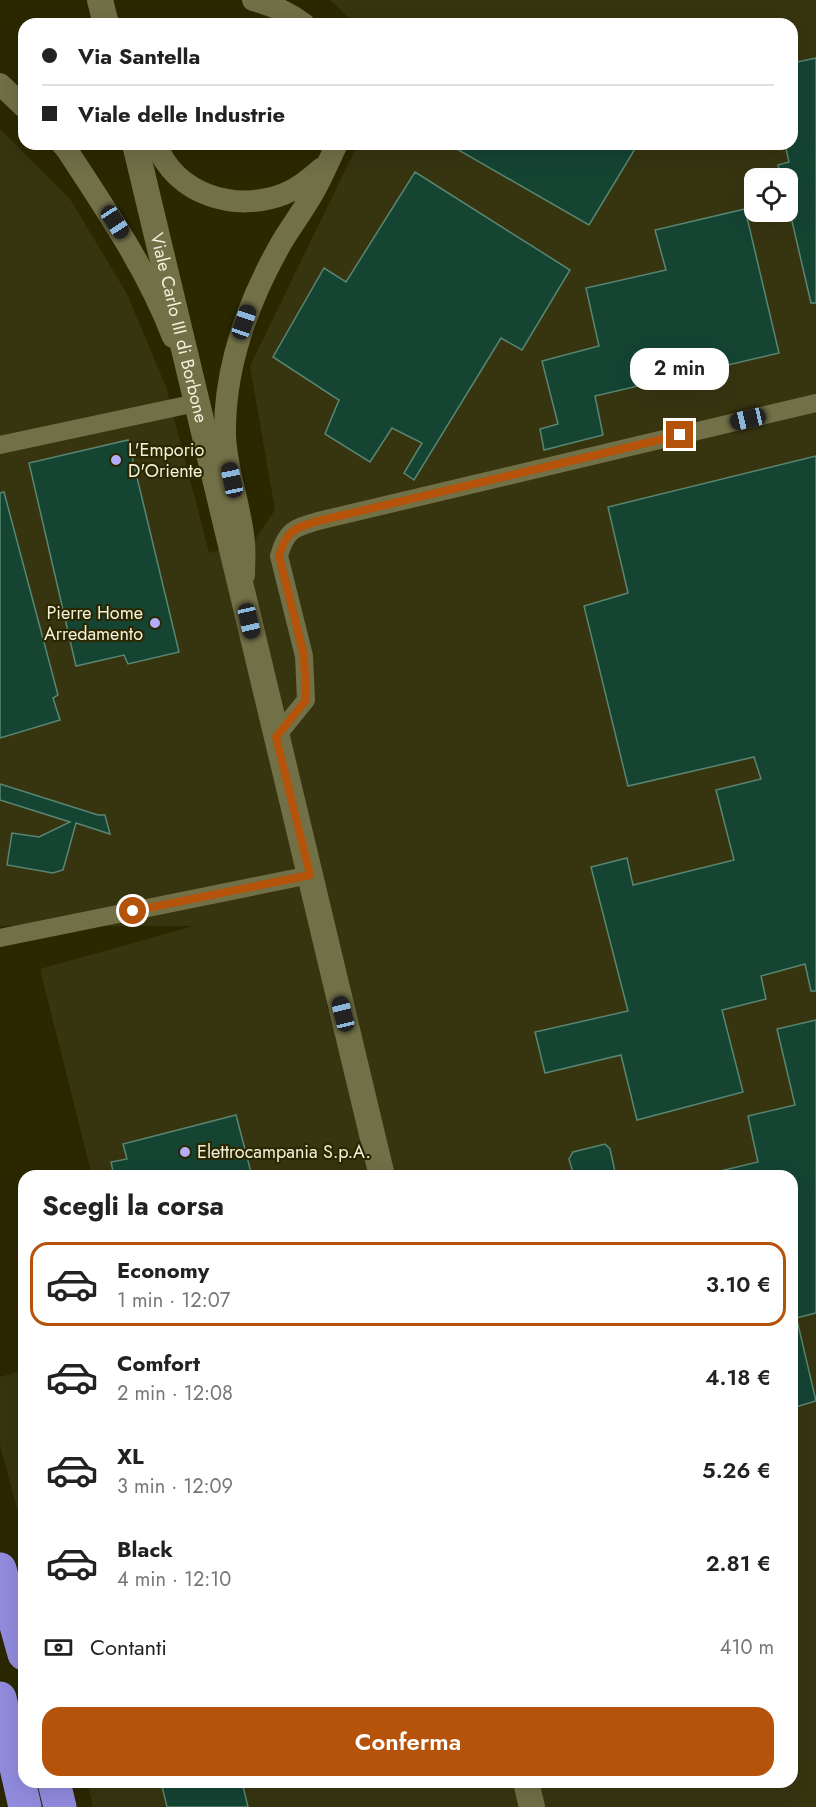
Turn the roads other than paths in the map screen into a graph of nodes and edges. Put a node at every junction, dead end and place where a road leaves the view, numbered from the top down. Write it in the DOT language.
graph roads {
  1 [pos="100,0"];
  2 [pos="253,0"];
  3 [pos="104,18"];
  4 [pos="296,18"];
  5 [pos="0,84"];
  6 [pos="18,101"];
  7 [pos="67,150"];
  8 [pos="136,150"];
  9 [pos="159,150"];
  10 [pos="332,153"];
  11 [pos="194,397"];
  12 [pos="816,403"];
  13 [pos="0,445"];
  14 [pos="243,597"];
  15 [pos="276,737"];
  16 [pos="310,875"];
  17 [pos="0,938"];
  18 [pos="381,1170"];
  19 [pos="0,1569"];
  20 [pos="18,1633"];
  21 [pos="0,1698"];
  22 [pos="18,1776"];
  23 [pos="21,1788"];
  24 [pos="55,1788"];
  25 [pos="527,1788"];
  26 [pos="25,1807"];
  27 [pos="60,1807"];
  28 [pos="532,1807"];
  1 -- 3 [label="main road"];
  2 -- 4 [label="street"];
  5 -- 6 [label="street"];
  7 -- 11 [label="street"];
  8 -- 11 [label="main road, Viale Carlo III di Borbone"];
  9 -- 10 [label="street"];
  10 -- 14 [label="street"];
  11 -- 13 [label="street"];
  11 -- 14 [label="main road, Viale Carlo III di Borbone"];
  12 -- 15 [label="street"];
  14 -- 15 [label="main road, Viale Carlo III di Borbone"];
  15 -- 16 [label="main road, Viale Carlo III di Borbone"];
  16 -- 17 [label="street"];
  16 -- 18 [label="main road, Viale Carlo III di Borbone"];
  19 -- 20 [label="highway"];
  21 -- 22 [label="highway"];
  23 -- 26 [label="highway"];
  24 -- 27 [label="highway"];
  25 -- 28 [label="main road"];
}
